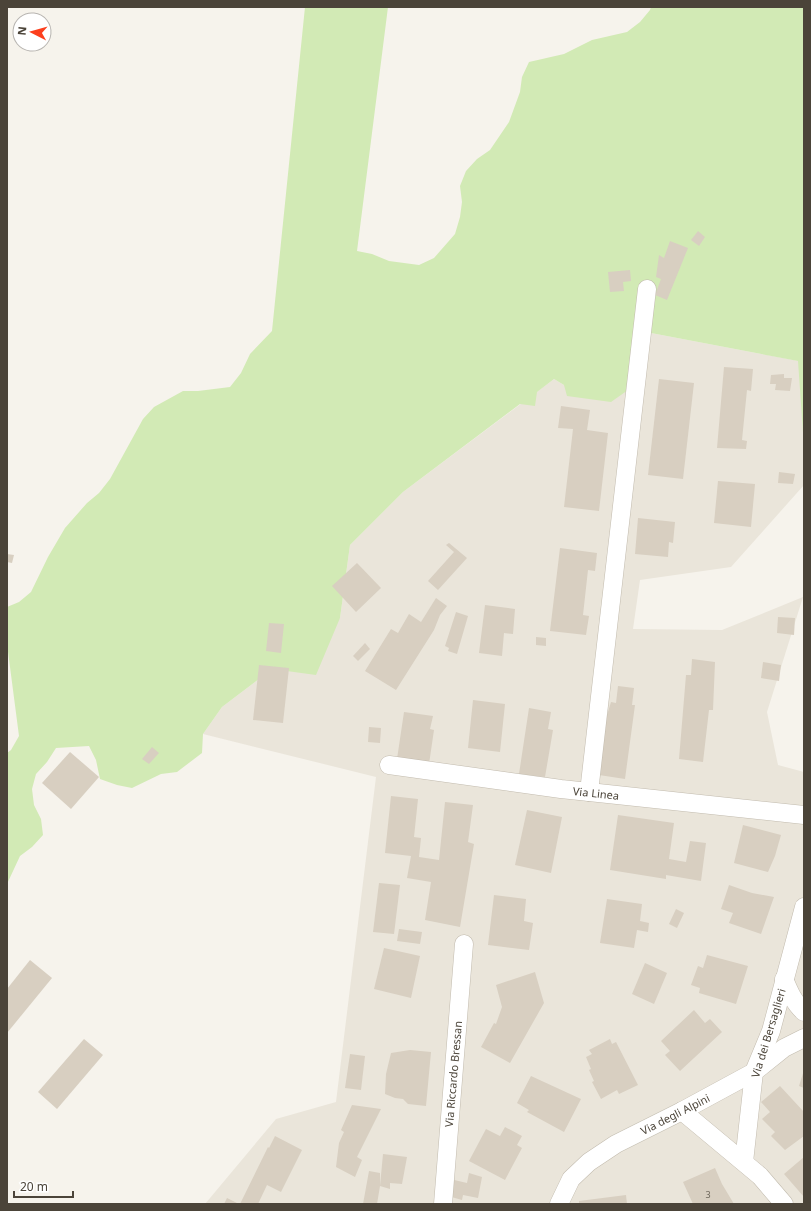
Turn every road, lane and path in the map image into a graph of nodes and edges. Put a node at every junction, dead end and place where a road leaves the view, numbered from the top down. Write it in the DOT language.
graph roads {
  1 [pos="647,289"];
  2 [pos="389,764"];
  3 [pos="589,792"];
  4 [pos="804,815"];
  5 [pos="804,907"];
  6 [pos="464,944"];
  7 [pos="784,979"];
  8 [pos="804,1012"];
  9 [pos="804,1038"];
  10 [pos="754,1072"];
  11 [pos="682,1111"];
  12 [pos="744,1162"];
  13 [pos="443,1204"];
  14 [pos="559,1204"];
  15 [pos="784,1204"];
  1 -- 3 [label="street"];
  2 -- 3 [label="street, Via Linea"];
  3 -- 4 [label="street, Via Linea"];
  5 -- 7 [label="street, Via dei Bersaglieri"];
  6 -- 13 [label="street, Via Riccardo Bressan"];
  7 -- 8 [label="street"];
  7 -- 10 [label="street, Via dei Bersaglieri"];
  9 -- 10 [label="street, Via degli Alpini"];
  10 -- 11 [label="street, Via degli Alpini"];
  10 -- 12 [label="street, Via dei Bersaglieri"];
  11 -- 12 [label="street"];
  11 -- 14 [label="street, Via degli Alpini"];
  12 -- 15 [label="street"];
}
